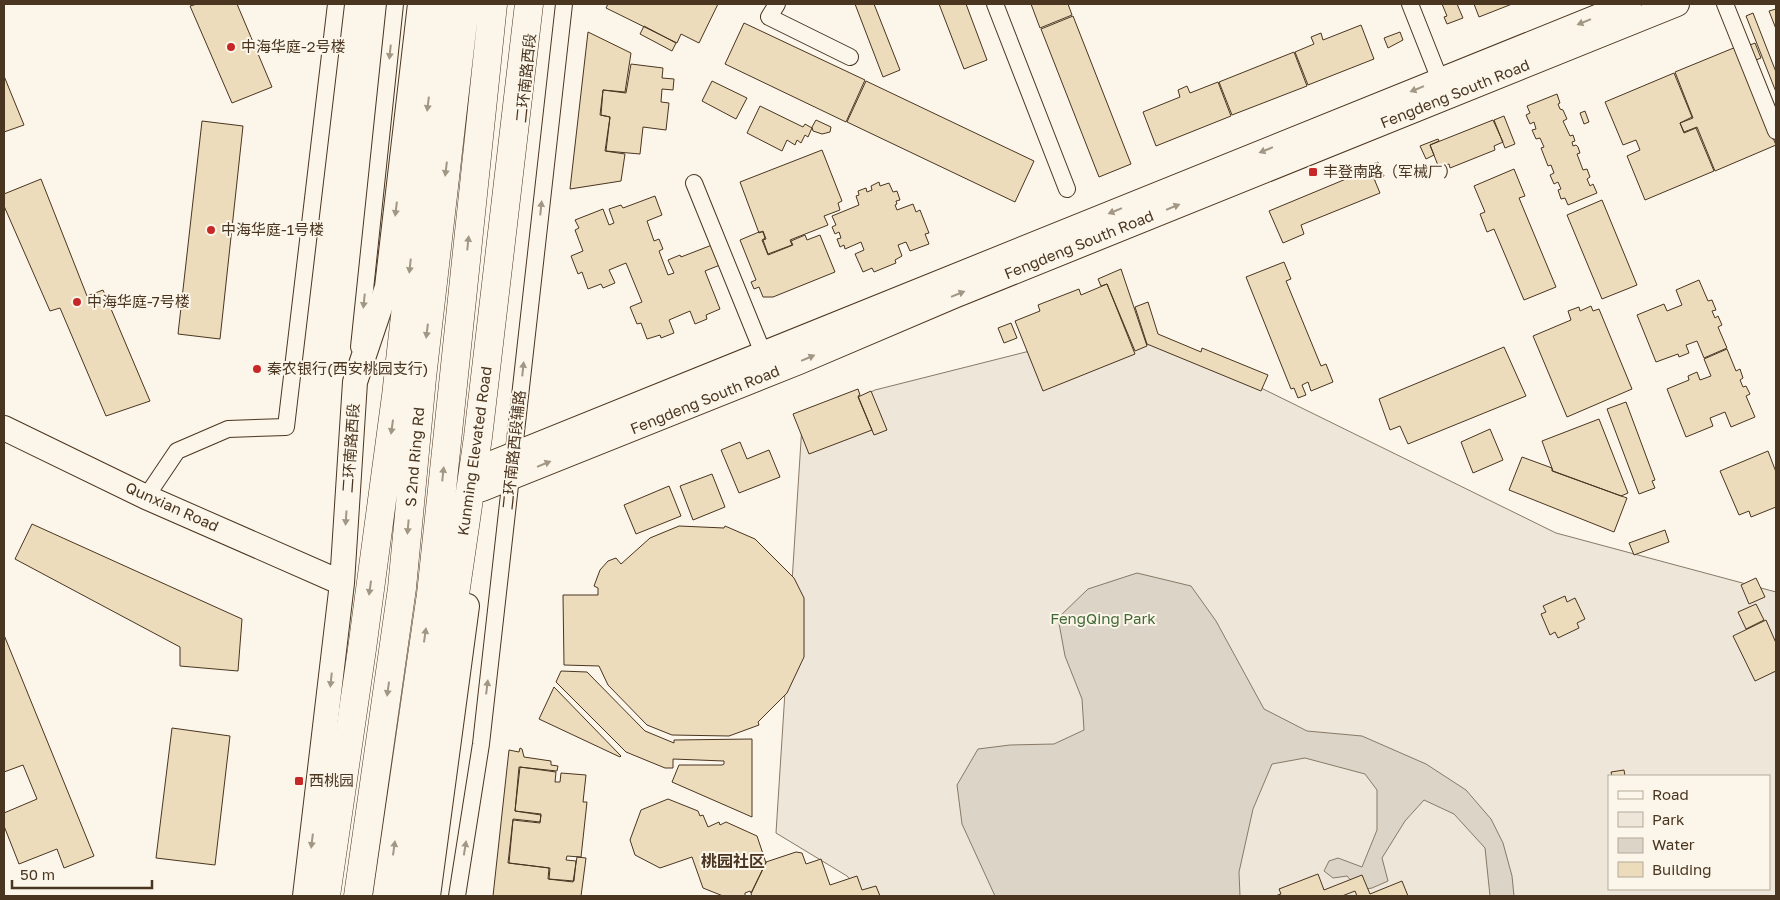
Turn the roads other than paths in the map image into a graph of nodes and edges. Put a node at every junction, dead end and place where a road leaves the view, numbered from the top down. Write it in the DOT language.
graph roads {
  1 [pos="336,4"];
  2 [pos="395,4"];
  3 [pos="420,4"];
  4 [pos="433,4"];
  5 [pos="440,4"];
  6 [pos="530,4"];
  7 [pos="534,4"];
  8 [pos="564,4"];
  9 [pos="777,4"];
  10 [pos="995,4"];
  11 [pos="1410,4"];
  12 [pos="1629,4"];
  13 [pos="1677,4"];
  14 [pos="1725,4"];
  15 [pos="465,10"];
  16 [pos="492,13"];
  17 [pos="850,57"];
  18 [pos="432,66"];
  19 [pos="1440,80"];
  20 [pos="1776,131"];
  21 [pos="694,182"];
  22 [pos="1067,190"];
  23 [pos="763,353"];
  24 [pos="355,382"];
  25 [pos="4,428"];
  26 [pos="514,454"];
  27 [pos="484,466"];
  28 [pos="511,477"];
  29 [pos="482,489"];
  30 [pos="146,497"];
  31 [pos="342,583"];
  32 [pos="306,896"];
  33 [pos="326,896"];
  34 [pos="358,896"];
  35 [pos="387,896"];
  36 [pos="411,896"];
  37 [pos="428,896"];
  38 [pos="458,896"];
  1 -- 30 [label="street"];
  2 -- 24 [label="street, one-way"];
  3 -- 24 [label="street, 二环南路西段, one-way"];
  4 -- 18 [label="highway"];
  5 -- 18 [label="highway"];
  6 -- 36 [label="highway, Kunming Elevated Road"];
  7 -- 27 [label="street, 二环南路西段"];
  26 -- 8 [label="street, 二环南路西段辅路, one-way"];
  9 -- 17 [label="street"];
  10 -- 22 [label="street"];
  11 -- 19 [label="street"];
  12 -- 19 [label="street, Fengdeng South Road, one-way"];
  28 -- 13 [label="street, Fengdeng South Road, one-way"];
  14 -- 20 [label="street"];
  15 -- 34 [label="highway, S 2nd Ring Rd, one-way"];
  35 -- 16 [label="highway, S 2nd Ring Rd, one-way"];
  18 -- 33 [label="highway, one-way"];
  19 -- 23 [label="street, Fengdeng South Road, one-way"];
  21 -- 23 [label="street"];
  23 -- 26 [label="street, Fengdeng South Road"];
  24 -- 31 [label="street, 二环南路西段, one-way"];
  25 -- 30 [label="street, Qunxian Road"];
  26 -- 27 [label="street, Fengdeng South Road"];
  26 -- 28 [label="street, 二环南路西段辅路"];
  27 -- 29 [label="street, 二环南路西段"];
  28 -- 29 [label="street, Fengdeng South Road"];
  38 -- 28 [label="street, 二环南路西段辅路, one-way"];
  29 -- 37 [label="street, 二环南路西段"];
  30 -- 31 [label="street, Qunxian Road"];
  31 -- 32 [label="street, 二环南路西段, one-way"];
}
